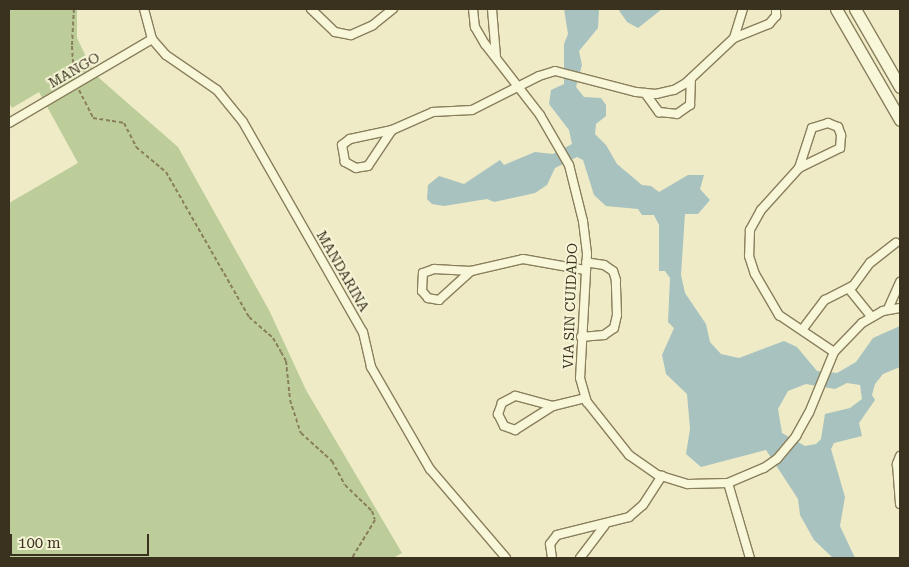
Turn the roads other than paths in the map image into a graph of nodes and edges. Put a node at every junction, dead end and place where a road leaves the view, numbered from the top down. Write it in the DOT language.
graph roads {
  1 [pos="144,9"];
  2 [pos="311,9"];
  3 [pos="393,9"];
  4 [pos="473,9"];
  5 [pos="492,9"];
  6 [pos="743,9"];
  7 [pos="776,9"];
  8 [pos="836,9"];
  9 [pos="846,9"];
  10 [pos="853,9"];
  11 [pos="734,38"];
  12 [pos="152,40"];
  13 [pos="497,59"];
  14 [pos="691,79"];
  15 [pos="900,87"];
  16 [pos="519,88"];
  17 [pos="644,93"];
  18 [pos="900,120"];
  19 [pos="9,123"];
  20 [pos="392,130"];
  21 [pos="799,168"];
  22 [pos="896,243"];
  23 [pos="585,266"];
  24 [pos="471,271"];
  25 [pos="900,282"];
  26 [pos="849,289"];
  27 [pos="900,308"];
  28 [pos="888,309"];
  29 [pos="872,317"];
  30 [pos="802,330"];
  31 [pos="580,337"];
  32 [pos="834,352"];
  33 [pos="584,398"];
  34 [pos="553,406"];
  35 [pos="900,456"];
  36 [pos="662,476"];
  37 [pos="728,483"];
  38 [pos="900,504"];
  39 [pos="605,525"];
  40 [pos="506,558"];
  41 [pos="552,558"];
  42 [pos="580,558"];
  43 [pos="750,558"];
  1 -- 12 [label="street"];
  2 -- 3 [label="street"];
  4 -- 13 [label="street, VIA SIN CUIDADO"];
  5 -- 13 [label="street"];
  6 -- 11 [label="street"];
  7 -- 11 [label="street"];
  8 -- 18 [label="main road"];
  9 -- 10 [label="main road"];
  10 -- 15 [label="main road"];
  11 -- 14 [label="street"];
  12 -- 19 [label="street, MANGO"];
  12 -- 40 [label="street, MANDARINA"];
  13 -- 16 [label="street, VIA SIN CUIDADO"];
  14 -- 17 [label="street"];
  14 -- 17 [label="street"];
  16 -- 17 [label="street"];
  16 -- 20 [label="street"];
  16 -- 23 [label="street, VIA SIN CUIDADO"];
  20 -- 20 [label="street"];
  21 -- 21 [label="street"];
  21 -- 30 [label="street"];
  22 -- 26 [label="street"];
  23 -- 24 [label="street"];
  23 -- 31 [label="street, VIA SIN CUIDADO"];
  23 -- 31 [label="street"];
  24 -- 24 [label="street"];
  25 -- 28 [label="street"];
  26 -- 29 [label="street"];
  26 -- 30 [label="street"];
  27 -- 28 [label="street"];
  28 -- 29 [label="street"];
  29 -- 32 [label="street"];
  30 -- 32 [label="street"];
  31 -- 33 [label="street, VIA SIN CUIDADO"];
  32 -- 37 [label="street"];
  33 -- 34 [label="street"];
  33 -- 36 [label="street"];
  34 -- 34 [label="street"];
  35 -- 38 [label="street"];
  36 -- 37 [label="street"];
  36 -- 39 [label="street"];
  37 -- 43 [label="street"];
  39 -- 41 [label="street"];
  39 -- 42 [label="street"];
}
